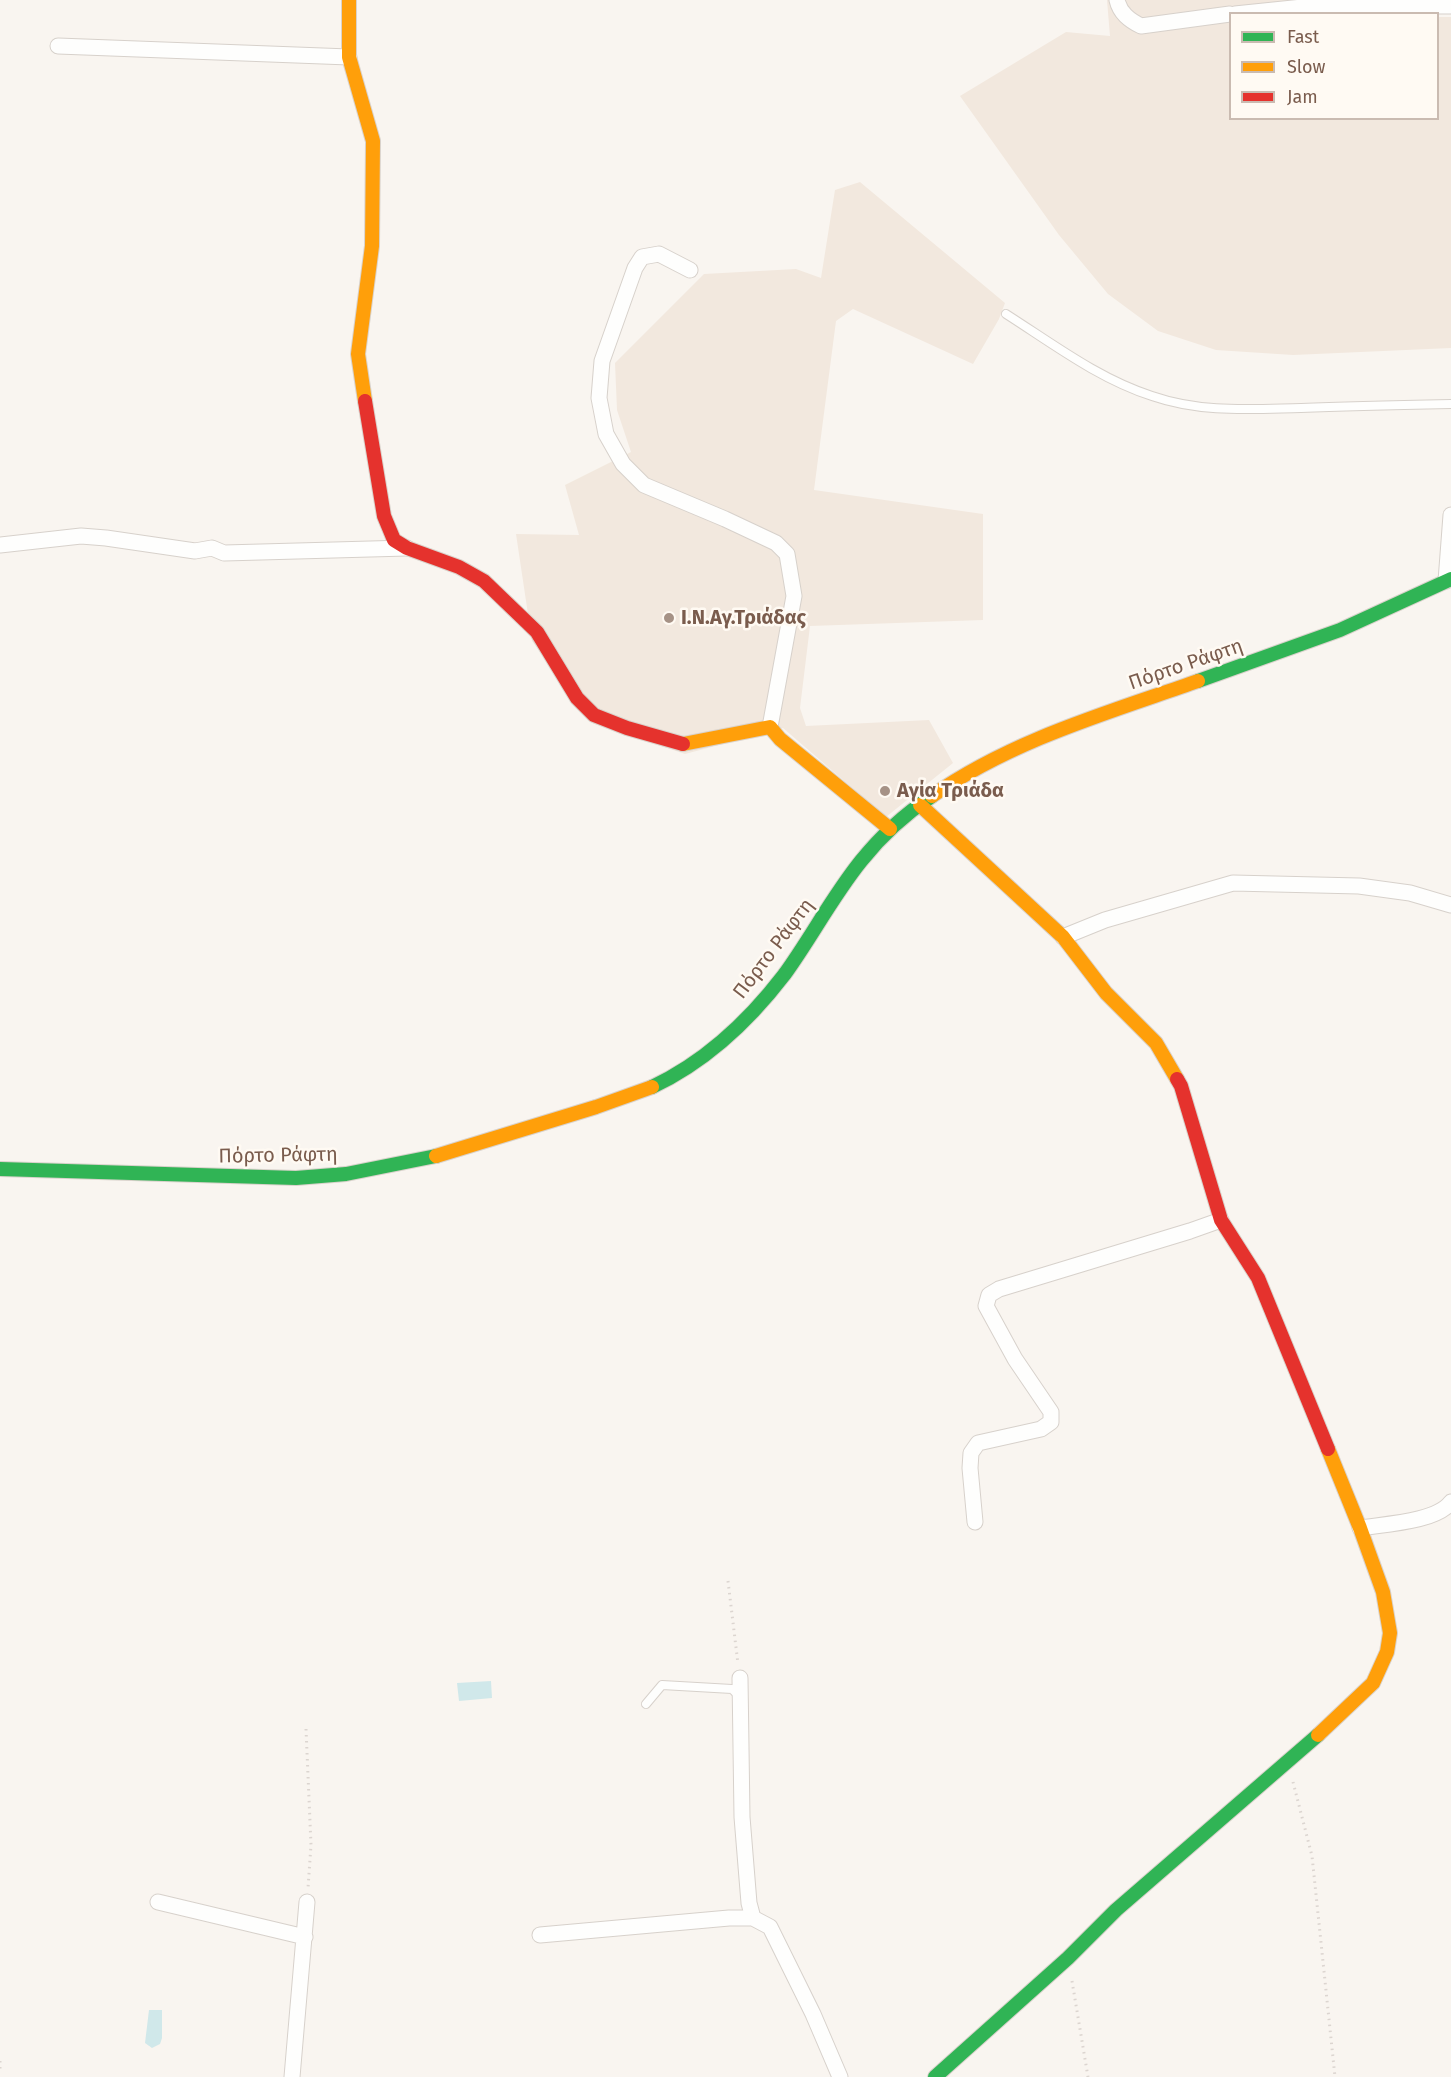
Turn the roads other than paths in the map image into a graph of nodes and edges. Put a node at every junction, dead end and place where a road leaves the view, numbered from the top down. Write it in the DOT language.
graph roads {
  1 [pos="349,0"];
  2 [pos="1117,0"];
  3 [pos="1448,4"];
  4 [pos="1254,12"];
  5 [pos="1229,14"];
  6 [pos="58,46"];
  7 [pos="349,57"];
  8 [pos="690,270"];
  9 [pos="1006,314"];
  10 [pos="1451,404"];
  11 [pos="1451,515"];
  12 [pos="0,544"];
  13 [pos="407,548"];
  14 [pos="1448,580"];
  15 [pos="770,727"];
  16 [pos="920,806"];
  17 [pos="890,829"];
  18 [pos="1451,905"];
  19 [pos="1063,937"];
  20 [pos="0,1170"];
  21 [pos="1221,1220"];
  22 [pos="1451,1502"];
  23 [pos="975,1522"];
  24 [pos="1360,1528"];
  25 [pos="740,1678"];
  26 [pos="740,1697"];
  27 [pos="646,1704"];
  28 [pos="158,1902"];
  29 [pos="307,1902"];
  30 [pos="753,1918"];
  31 [pos="540,1935"];
  32 [pos="305,1937"];
  33 [pos="292,2077"];
  34 [pos="840,2077"];
  35 [pos="935,2077"];
  1 -- 7 [label="street"];
  2 -- 5 [label="street"];
  3 -- 4 [label="street"];
  6 -- 7 [label="street"];
  7 -- 13 [label="street"];
  8 -- 15 [label="street"];
  9 -- 10 [label="lane"];
  11 -- 14 [label="street"];
  12 -- 13 [label="street"];
  13 -- 15 [label="street"];
  14 -- 16 [label="street, Πόρτο Ράφτη"];
  15 -- 17 [label="street"];
  16 -- 17 [label="street, Πόρτο Ράφτη"];
  16 -- 19 [label="street"];
  17 -- 20 [label="street, Πόρτο Ράφτη"];
  18 -- 19 [label="street"];
  19 -- 21 [label="street"];
  21 -- 23 [label="street"];
  21 -- 24 [label="street"];
  22 -- 24 [label="street"];
  24 -- 35 [label="street"];
  25 -- 26 [label="street"];
  26 -- 27 [label="lane"];
  26 -- 30 [label="street"];
  28 -- 32 [label="street"];
  29 -- 32 [label="street"];
  30 -- 31 [label="street"];
  30 -- 34 [label="street"];
  32 -- 33 [label="street"];
}
